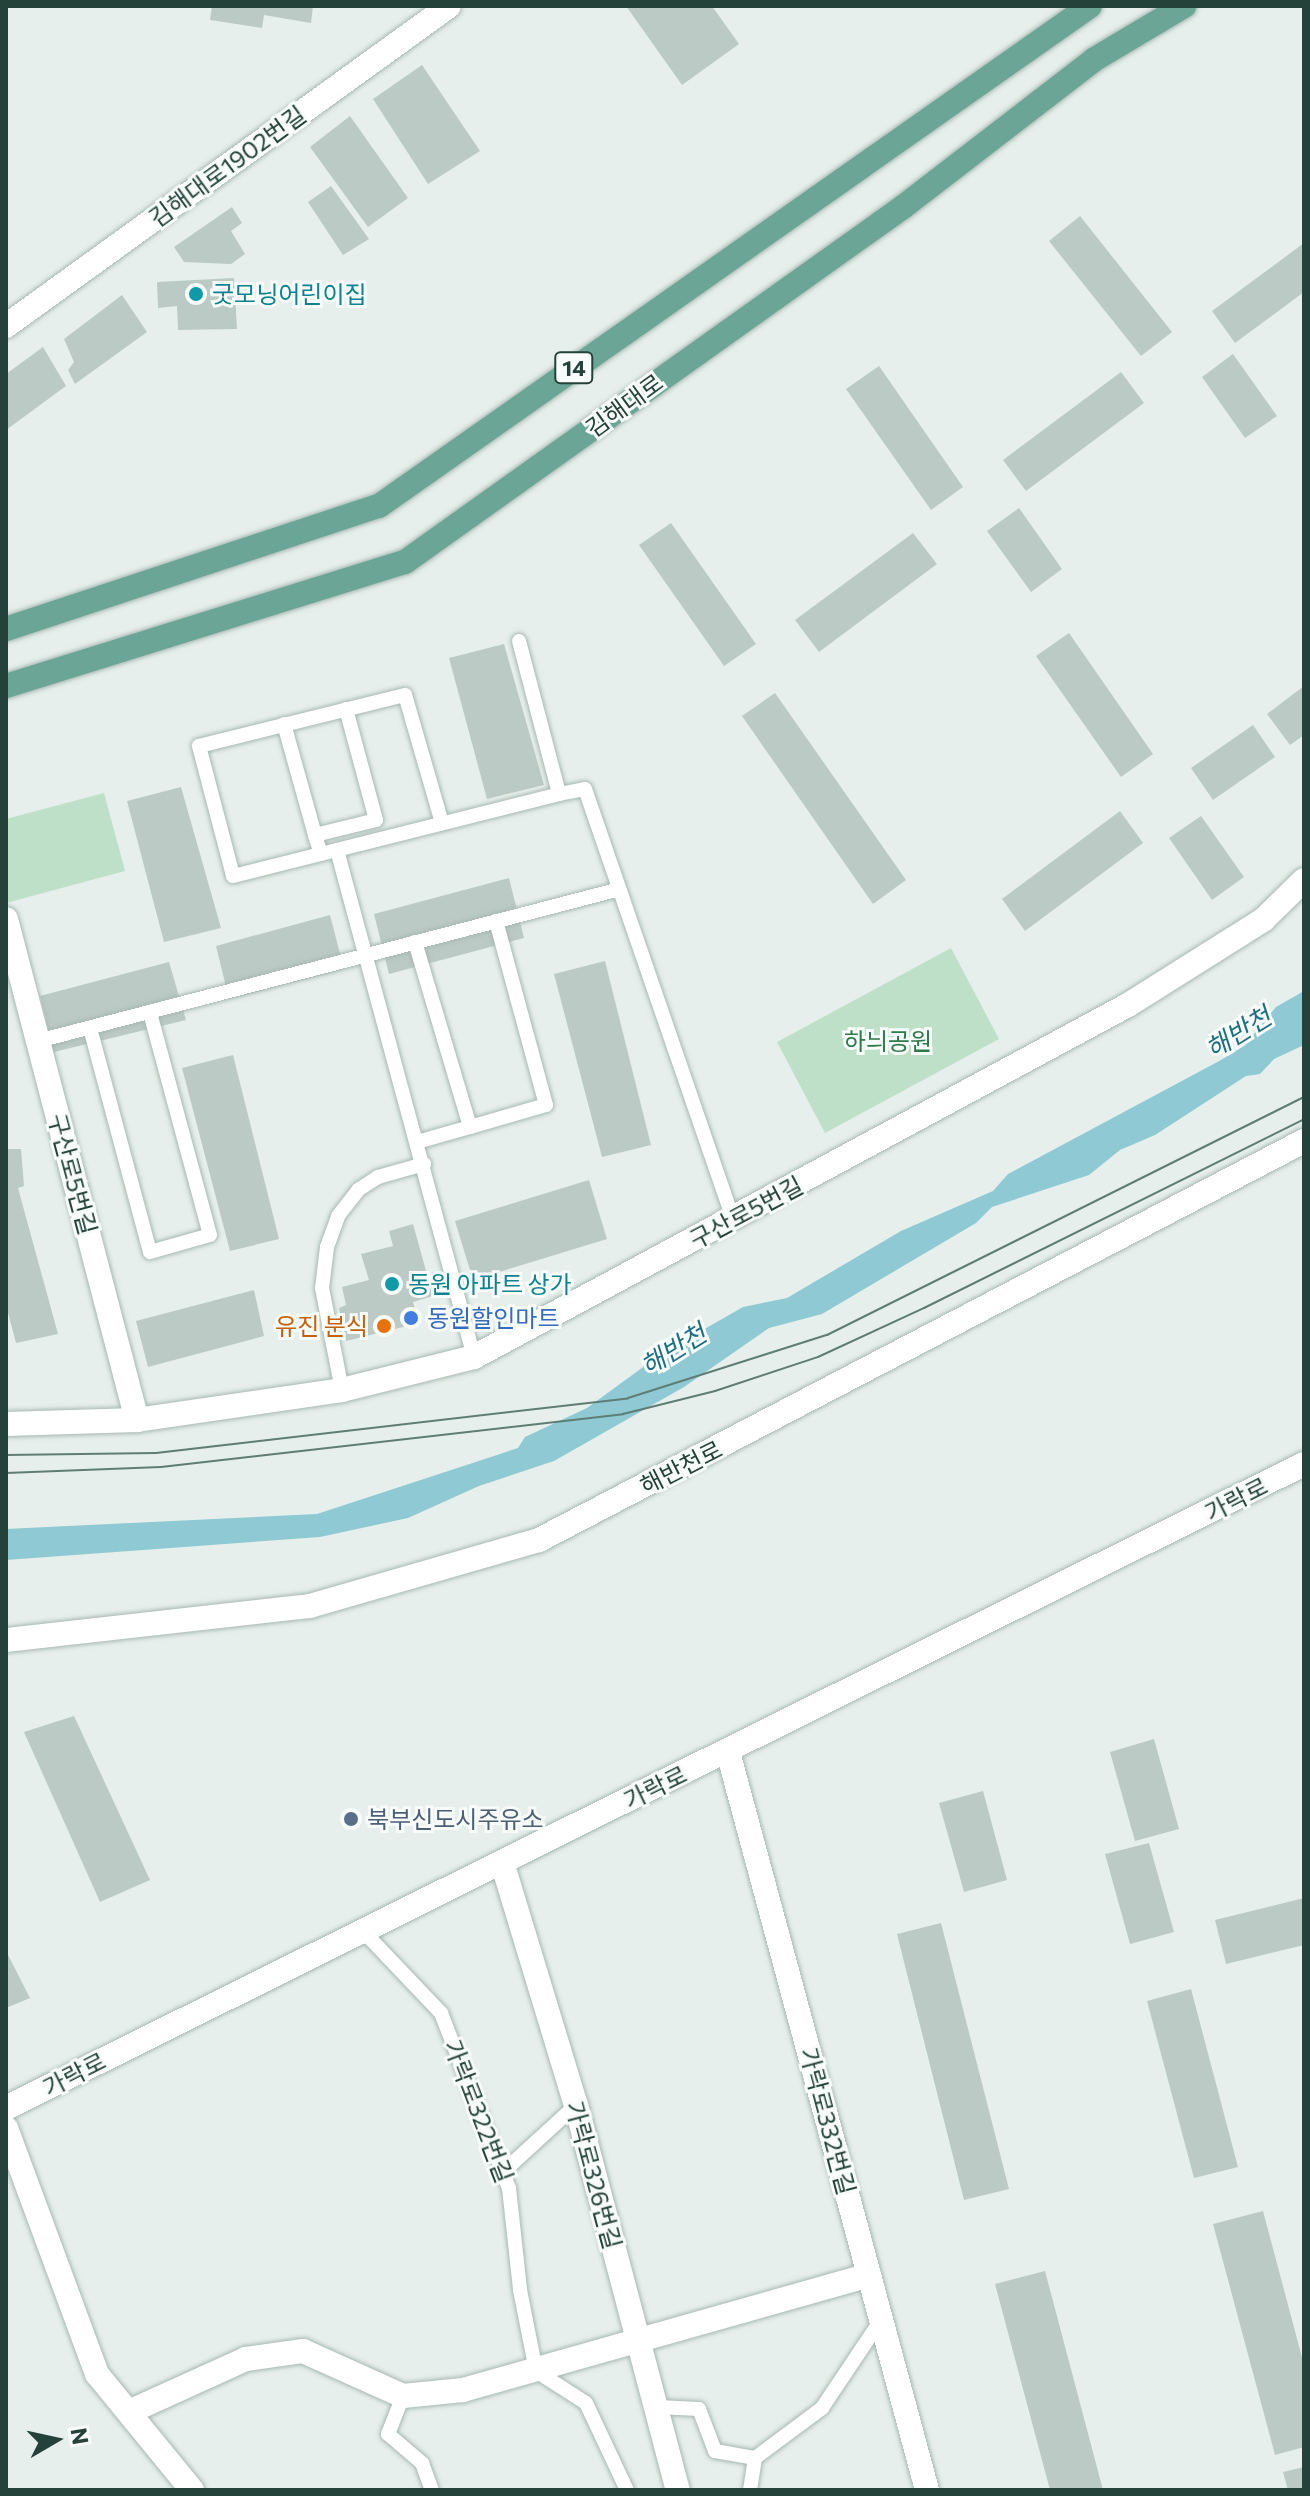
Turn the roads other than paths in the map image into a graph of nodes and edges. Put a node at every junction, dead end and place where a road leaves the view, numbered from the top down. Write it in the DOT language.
graph roads {
  1 [pos="449,6"];
  2 [pos="1090,6"];
  3 [pos="1184,6"];
  4 [pos="6,326"];
  5 [pos="6,629"];
  6 [pos="519,641"];
  7 [pos="6,686"];
  8 [pos="346,709"];
  9 [pos="284,724"];
  10 [pos="559,794"];
  11 [pos="442,823"];
  12 [pos="315,835"];
  13 [pos="337,850"];
  14 [pos="321,854"];
  15 [pos="1304,880"];
  16 [pos="616,890"];
  17 [pos="496,921"];
  18 [pos="7,925"];
  19 [pos="415,942"];
  20 [pos="363,956"];
  21 [pos="150,1012"];
  22 [pos="90,1028"];
  23 [pos="38,1041"];
  24 [pos="470,1127"];
  25 [pos="1304,1141"];
  26 [pos="417,1142"];
  27 [pos="424,1164"];
  28 [pos="733,1220"];
  29 [pos="474,1357"];
  30 [pos="342,1390"];
  31 [pos="137,1420"];
  32 [pos="6,1424"];
  33 [pos="1304,1464"];
  34 [pos="6,1640"];
  35 [pos="728,1752"];
  36 [pos="502,1862"];
  37 [pos="362,1930"];
  38 [pos="576,2105"];
  39 [pos="6,2108"];
  40 [pos="6,2128"];
  41 [pos="504,2171"];
  42 [pos="869,2275"];
  43 [pos="881,2320"];
  44 [pos="640,2342"];
  45 [pos="536,2371"];
  46 [pos="403,2396"];
  47 [pos="658,2407"];
  48 [pos="129,2412"];
  49 [pos="755,2458"];
  50 [pos="192,2490"];
  51 [pos="432,2490"];
  52 [pos="627,2490"];
  53 [pos="678,2490"];
  54 [pos="750,2490"];
  55 [pos="927,2490"];
  1 -- 4 [label="street, 김해대로1902번길"];
  2 -- 5 [label="main road, 14"];
  3 -- 7 [label="main road, 김해대로"];
  6 -- 10 [label="lane"];
  8 -- 9 [label="lane"];
  8 -- 11 [label="lane"];
  8 -- 12 [label="lane"];
  9 -- 12 [label="lane"];
  9 -- 14 [label="lane"];
  10 -- 11 [label="lane"];
  10 -- 16 [label="lane"];
  11 -- 13 [label="lane"];
  12 -- 14 [label="lane"];
  13 -- 14 [label="lane"];
  13 -- 20 [label="lane"];
  15 -- 28 [label="street, 구산로5번길"];
  16 -- 17 [label="lane"];
  16 -- 28 [label="lane"];
  17 -- 19 [label="lane"];
  17 -- 24 [label="lane"];
  18 -- 23 [label="street, 구산로5번길"];
  19 -- 20 [label="lane"];
  19 -- 24 [label="lane"];
  20 -- 21 [label="lane"];
  20 -- 26 [label="lane"];
  21 -- 22 [label="lane"];
  21 -- 22 [label="lane"];
  22 -- 23 [label="lane"];
  23 -- 31 [label="street, 구산로5번길"];
  24 -- 26 [label="lane"];
  25 -- 34 [label="street, 해반천로"];
  26 -- 27 [label="lane"];
  27 -- 29 [label="lane"];
  27 -- 30 [label="lane"];
  28 -- 29 [label="street, 구산로5번길"];
  29 -- 30 [label="street, 구산로5번길"];
  30 -- 31 [label="street, 구산로5번길"];
  31 -- 32 [label="street, 구산로5번길"];
  33 -- 35 [label="street, 가락로"];
  35 -- 36 [label="street, 가락로"];
  35 -- 42 [label="street, 가락로332번길"];
  36 -- 37 [label="street, 가락로"];
  36 -- 38 [label="street, 가락로326번길"];
  37 -- 39 [label="street, 가락로"];
  37 -- 41 [label="lane, 가락로322번길"];
  38 -- 41 [label="lane"];
  38 -- 44 [label="street, 가락로326번길"];
  40 -- 48 [label="street"];
  41 -- 45 [label="lane, 가락로322번길"];
  42 -- 43 [label="street, 가락로332번길"];
  42 -- 44 [label="street"];
  43 -- 49 [label="lane"];
  43 -- 55 [label="street, 가락로332번길"];
  44 -- 45 [label="street"];
  44 -- 47 [label="street, 가락로326번길"];
  45 -- 46 [label="street"];
  45 -- 52 [label="lane"];
  46 -- 48 [label="street"];
  46 -- 51 [label="lane"];
  47 -- 49 [label="lane"];
  47 -- 53 [label="street, 가락로326번길"];
  48 -- 50 [label="street"];
  49 -- 54 [label="lane"];
}
